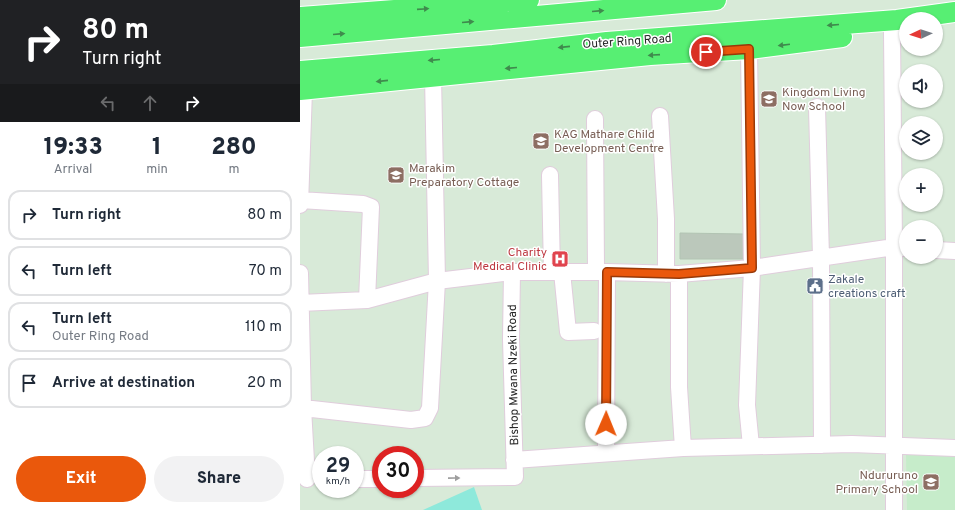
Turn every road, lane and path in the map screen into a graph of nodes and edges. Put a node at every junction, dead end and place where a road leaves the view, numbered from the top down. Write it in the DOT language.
graph roads {
  1 [pos="529,0"];
  2 [pos="716,0"];
  3 [pos="390,6"];
  4 [pos="955,12"];
  5 [pos="300,17"];
  6 [pos="955,25"];
  7 [pos="943,26"];
  8 [pos="899,31"];
  9 [pos="300,37"];
  10 [pos="749,49"];
  11 [pos="899,56"];
  12 [pos="433,76"];
  13 [pos="301,84"];
  14 [pos="817,108"];
  15 [pos="660,116"];
  16 [pos="595,119"];
  17 [pos="550,175"];
  18 [pos="300,200"];
  19 [pos="300,204"];
  20 [pos="900,220"];
  21 [pos="899,248"];
  22 [pos="943,250"];
  23 [pos="955,251"];
  24 [pos="821,258"];
  25 [pos="900,264"];
  26 [pos="752,268"];
  27 [pos="512,272"];
  28 [pos="557,272"];
  29 [pos="601,272"];
  30 [pos="300,273"];
  31 [pos="672,274"];
  32 [pos="437,281"];
  33 [pos="367,300"];
  34 [pos="301,303"];
  35 [pos="594,331"];
  36 [pos="303,408"];
  37 [pos="822,445"];
  38 [pos="751,446"];
  39 [pos="894,446"];
  40 [pos="683,448"];
  41 [pos="955,448"];
  42 [pos="606,453"];
  43 [pos="514,460"];
  44 [pos="424,478"];
  45 [pos="309,479"];
  46 [pos="894,510"];
  3 -- 1 [label="main road, one-way"];
  9 -- 2 [label="main road, one-way"];
  3 -- 5 [label="main road"];
  4 -- 13 [label="main road, Outer Ring Road, one-way"];
  6 -- 7 [label="main road"];
  8 -- 10 [label="main road, Outer Ring Road, one-way"];
  10 -- 12 [label="main road, Outer Ring Road, one-way"];
  10 -- 26 [label="street"];
  11 -- 20 [label="street"];
  12 -- 13 [label="main road, Outer Ring Road, one-way"];
  12 -- 32 [label="street"];
  13 -- 18 [label="street"];
  14 -- 24 [label="street"];
  15 -- 31 [label="street"];
  16 -- 29 [label="street"];
  17 -- 28 [label="street"];
  18 -- 19 [label="street"];
  18 -- 33 [label="street"];
  21 -- 24 [label="street"];
  22 -- 23 [label="street"];
  24 -- 26 [label="street"];
  24 -- 37 [label="street"];
  25 -- 39 [label="street"];
  26 -- 31 [label="street"];
  26 -- 38 [label="street"];
  27 -- 28 [label="street"];
  27 -- 32 [label="street"];
  27 -- 43 [label="street, Bishop Mwana Nzeki Road"];
  28 -- 29 [label="street"];
  28 -- 35 [label="street"];
  29 -- 31 [label="street"];
  29 -- 42 [label="street"];
  30 -- 34 [label="street"];
  31 -- 40 [label="street"];
  32 -- 33 [label="street"];
  32 -- 36 [label="street"];
  33 -- 34 [label="street"];
  34 -- 36 [label="street"];
  36 -- 45 [label="street"];
  37 -- 38 [label="street"];
  37 -- 39 [label="street"];
  38 -- 40 [label="street"];
  39 -- 41 [label="street"];
  39 -- 46 [label="street"];
  40 -- 42 [label="street"];
  42 -- 43 [label="street"];
  44 -- 43 [label="street, Bishop Mwana Nzeki Road, one-way"];
}
